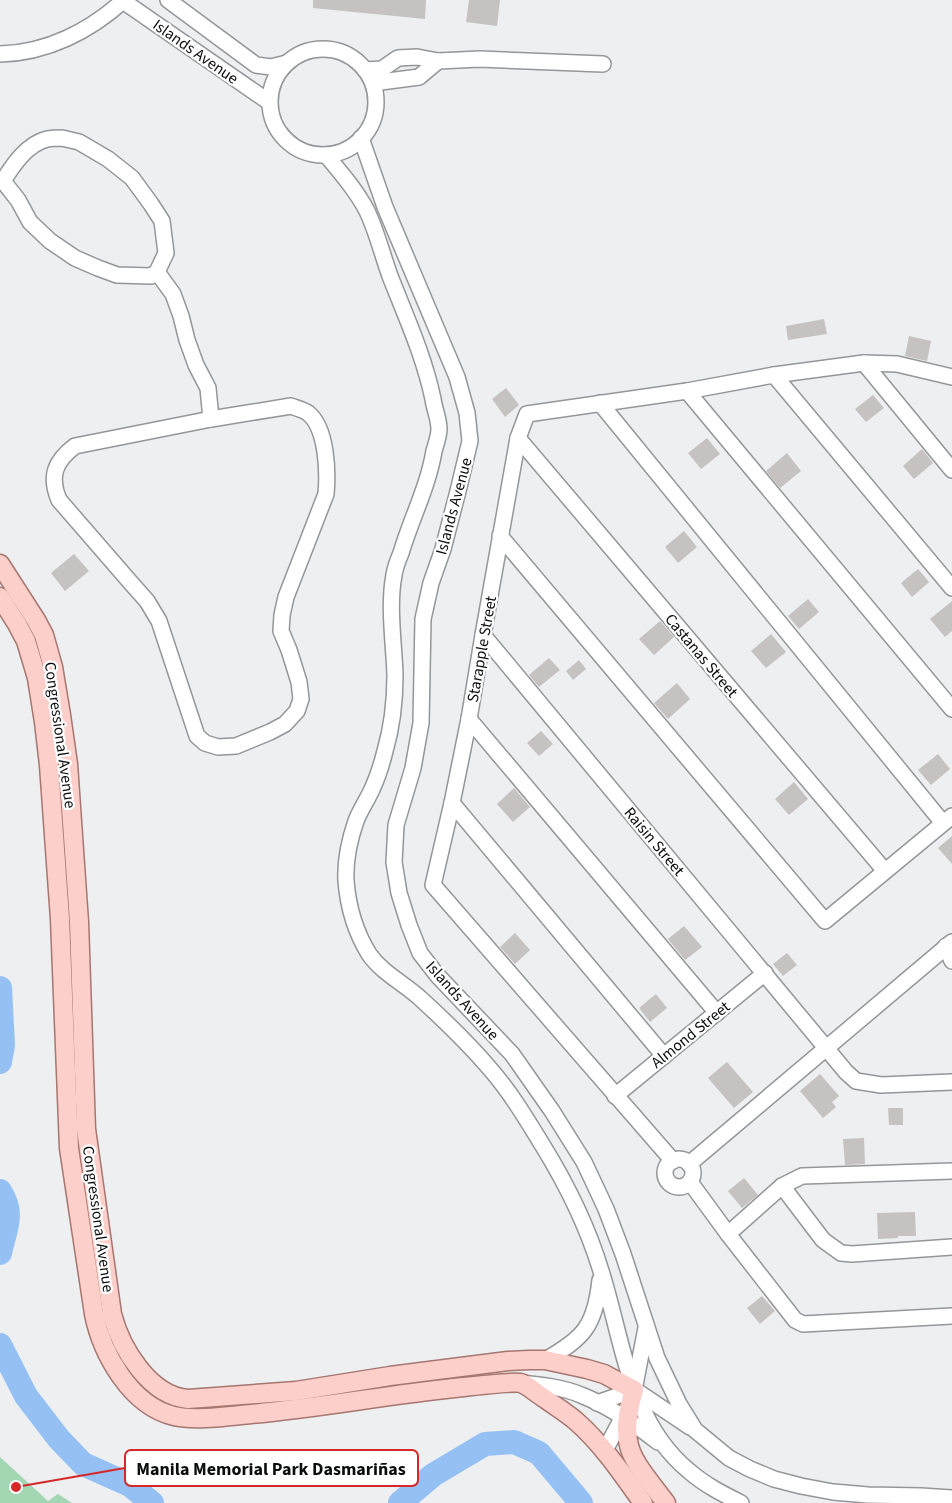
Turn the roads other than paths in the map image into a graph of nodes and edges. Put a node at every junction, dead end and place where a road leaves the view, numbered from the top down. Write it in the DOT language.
graph roads {
  1 [pos="168,0"];
  2 [pos="123,1"];
  3 [pos="0,54"];
  4 [pos="438,61"];
  5 [pos="287,63"];
  6 [pos="603,64"];
  7 [pos="369,76"];
  8 [pos="270,102"];
  9 [pos="362,138"];
  10 [pos="326,155"];
  11 [pos="1,181"];
  12 [pos="157,272"];
  13 [pos="864,363"];
  14 [pos="774,375"];
  15 [pos="952,377"];
  16 [pos="687,391"];
  17 [pos="600,403"];
  18 [pos="211,419"];
  19 [pos="518,438"];
  20 [pos="952,470"];
  21 [pos="500,536"];
  22 [pos="0,564"];
  23 [pos="952,588"];
  24 [pos="0,597"];
  25 [pos="483,635"];
  26 [pos="952,709"];
  27 [pos="469,719"];
  28 [pos="452,803"];
  29 [pos="948,819"];
  30 [pos="885,871"];
  31 [pos="949,944"];
  32 [pos="952,961"];
  33 [pos="765,973"];
  34 [pos="717,1013"];
  35 [pos="825,1048"];
  36 [pos="512,1054"];
  37 [pos="664,1056"];
  38 [pos="492,1071"];
  39 [pos="952,1082"];
  40 [pos="615,1096"];
  41 [pos="673,1161"];
  42 [pos="689,1164"];
  43 [pos="952,1171"];
  44 [pos="690,1182"];
  45 [pos="782,1186"];
  46 [pos="728,1234"];
  47 [pos="952,1247"];
  48 [pos="601,1271"];
  49 [pos="952,1316"];
  50 [pos="646,1328"];
  51 [pos="545,1360"];
  52 [pos="520,1383"];
  53 [pos="634,1390"];
  54 [pos="597,1403"];
  55 [pos="625,1419"];
  56 [pos="695,1430"];
  57 [pos="666,1448"];
  58 [pos="604,1452"];
  59 [pos="952,1498"];
  60 [pos="643,1503"];
  61 [pos="666,1503"];
  62 [pos="741,1503"];
  1 -- 5 [label="street, Islands Avenue"];
  2 -- 3 [label="street"];
  2 -- 8 [label="street, Islands Avenue"];
  4 -- 6 [label="street"];
  4 -- 7 [label="street"];
  4 -- 7 [label="street"];
  5 -- 7 [label="street"];
  5 -- 8 [label="street"];
  7 -- 9 [label="street"];
  8 -- 10 [label="street"];
  9 -- 10 [label="street"];
  9 -- 36 [label="street, Islands Avenue"];
  10 -- 38 [label="street, Islands Avenue"];
  11 -- 12 [label="street"];
  11 -- 12 [label="street"];
  12 -- 18 [label="street"];
  13 -- 14 [label="street"];
  13 -- 15 [label="street"];
  13 -- 20 [label="street"];
  14 -- 16 [label="street"];
  14 -- 23 [label="street"];
  16 -- 17 [label="street"];
  16 -- 26 [label="street"];
  17 -- 19 [label="street, Starapple Street"];
  17 -- 29 [label="street"];
  18 -- 18 [label="street"];
  19 -- 21 [label="street, Starapple Street"];
  19 -- 30 [label="street, Castanas Street"];
  21 -- 25 [label="street, Starapple Street"];
  21 -- 30 [label="street"];
  22 -- 51 [label="main road, Congressional Avenue"];
  24 -- 52 [label="main road, Congressional Avenue"];
  25 -- 27 [label="street, Starapple Street"];
  25 -- 33 [label="street, Raisin Street"];
  27 -- 28 [label="street, Starapple Street"];
  27 -- 34 [label="street"];
  28 -- 37 [label="street"];
  28 -- 40 [label="street, Starapple Street"];
  29 -- 30 [label="street"];
  31 -- 32 [label="street"];
  31 -- 35 [label="street"];
  33 -- 34 [label="street, Almond Street"];
  33 -- 35 [label="street, Raisin Street"];
  34 -- 37 [label="street, Almond Street"];
  35 -- 39 [label="street, Raisin Street"];
  35 -- 42 [label="street"];
  36 -- 38 [label="street"];
  36 -- 50 [label="street, Islands Avenue"];
  37 -- 40 [label="street, Almond Street"];
  38 -- 48 [label="street, Islands Avenue"];
  40 -- 41 [label="street"];
  41 -- 42 [label="street"];
  41 -- 44 [label="street"];
  42 -- 44 [label="street"];
  43 -- 45 [label="street"];
  44 -- 46 [label="street"];
  45 -- 46 [label="street"];
  45 -- 47 [label="street"];
  46 -- 49 [label="street"];
  48 -- 51 [label="street"];
  48 -- 53 [label="street, Islands Avenue"];
  50 -- 53 [label="street"];
  50 -- 56 [label="street, Islands Avenue"];
  51 -- 53 [label="main road, Congressional Avenue"];
  52 -- 54 [label="street, Congressional Avenue"];
  52 -- 58 [label="main road"];
  53 -- 54 [label="street"];
  53 -- 55 [label="main road"];
  53 -- 56 [label="street, Congressional Avenue"];
  53 -- 57 [label="street, Islands Avenue"];
  54 -- 55 [label="street, Congressional Avenue"];
  55 -- 57 [label="street, Congressional Avenue"];
  55 -- 58 [label="street"];
  55 -- 61 [label="main road"];
  56 -- 59 [label="street, Islands Avenue"];
  57 -- 62 [label="street, Islands Avenue"];
  58 -- 60 [label="main road"];
}
